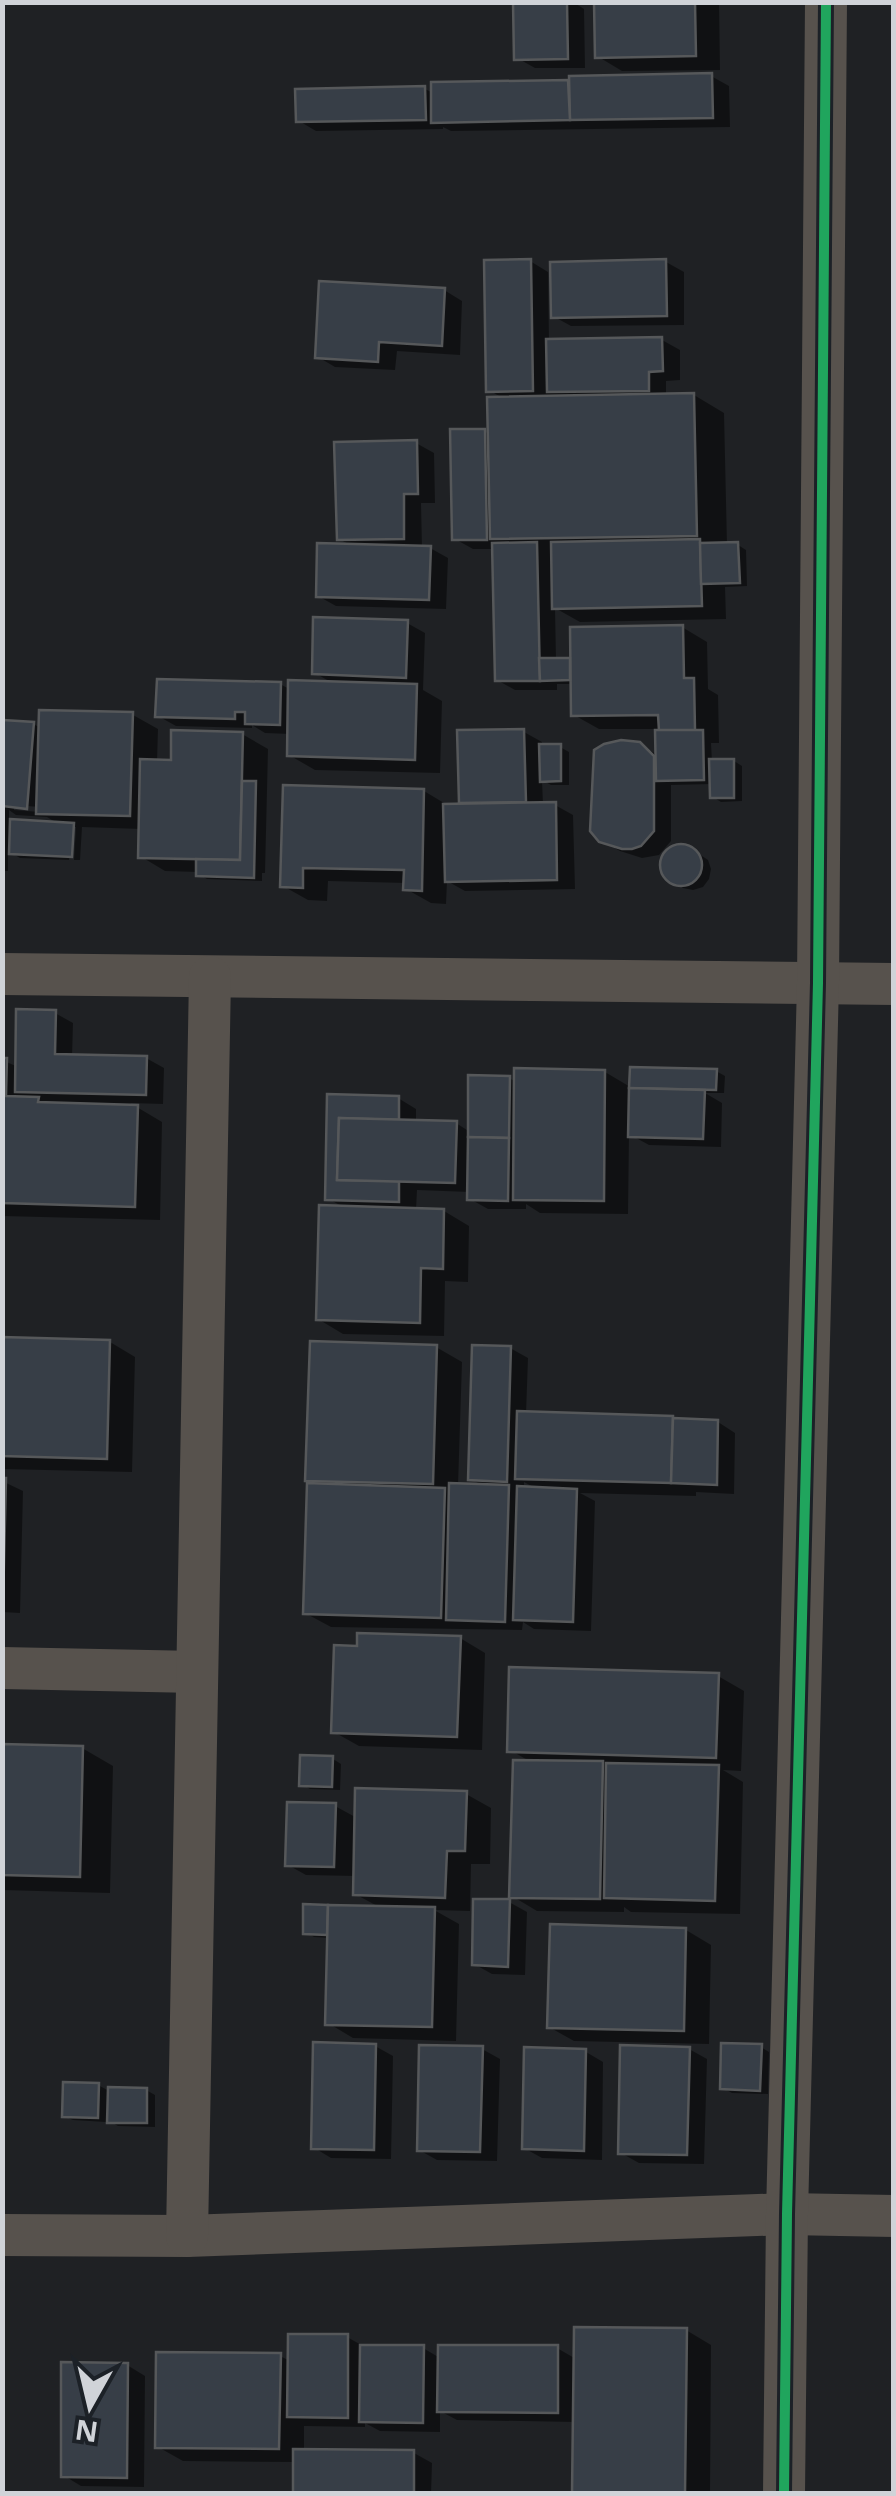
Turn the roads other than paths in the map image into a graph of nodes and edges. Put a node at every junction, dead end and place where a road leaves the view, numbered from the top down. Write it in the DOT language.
graph roads {
  1 [pos="826,2"];
  2 [pos="2,974"];
  3 [pos="210,977"];
  4 [pos="818,984"];
  5 [pos="894,984"];
  6 [pos="2,1668"];
  7 [pos="197,1672"];
  8 [pos="788,2214"];
  9 [pos="894,2216"];
  10 [pos="2,2235"];
  11 [pos="187,2236"];
  12 [pos="784,2494"];
  1 -- 4 [label="street"];
  2 -- 3 [label="street"];
  3 -- 4 [label="street"];
  3 -- 7 [label="street"];
  4 -- 5 [label="street"];
  4 -- 8 [label="street"];
  6 -- 7 [label="street"];
  7 -- 11 [label="street"];
  8 -- 9 [label="street"];
  8 -- 11 [label="street"];
  8 -- 12 [label="street"];
  10 -- 11 [label="street"];
}
